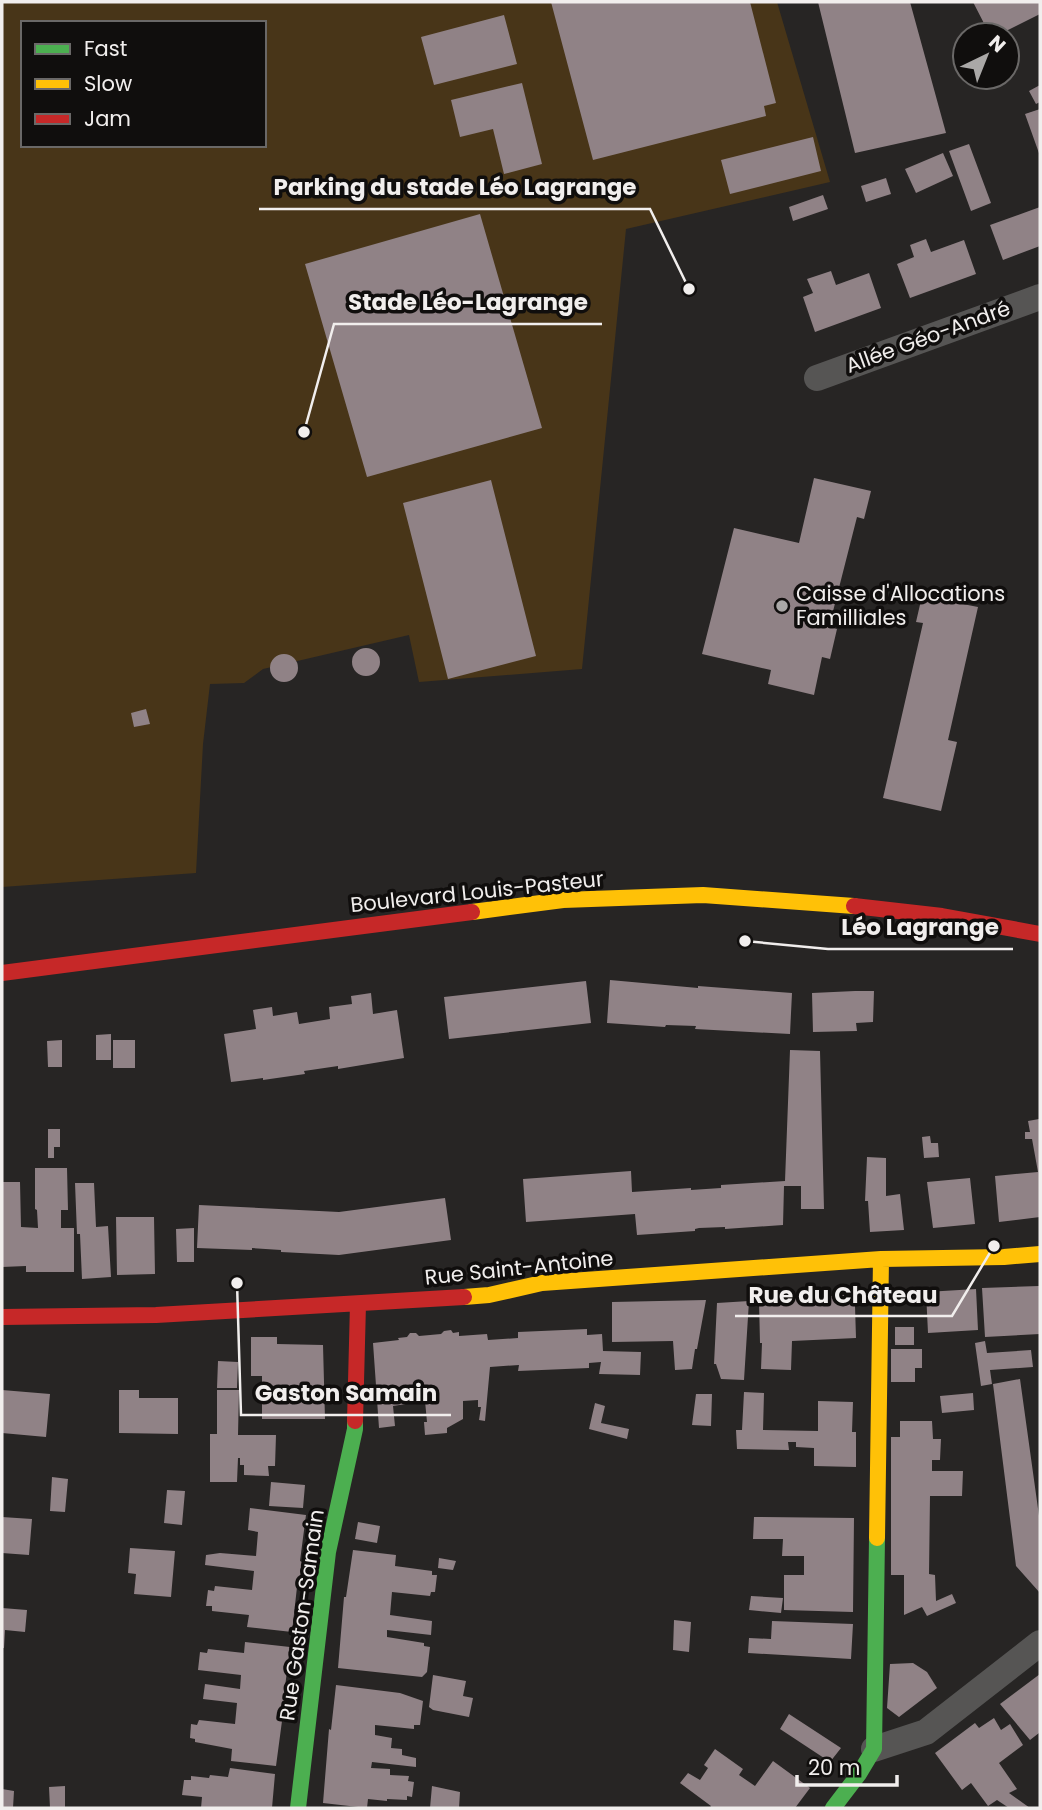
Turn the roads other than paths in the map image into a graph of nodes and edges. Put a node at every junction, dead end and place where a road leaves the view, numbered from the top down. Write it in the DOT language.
graph roads {
  1 [pos="1040,297"];
  2 [pos="817,378"];
  3 [pos="1040,934"];
  4 [pos="2,973"];
  5 [pos="1040,1254"];
  6 [pos="881,1259"];
  7 [pos="358,1304"];
  8 [pos="2,1317"];
  9 [pos="1040,1643"];
  10 [pos="874,1749"];
  11 [pos="298,1808"];
  12 [pos="833,1808"];
  1 -- 2 [label="street, Allée Géo-André"];
  3 -- 4 [label="street, Boulevard Louis-Pasteur"];
  5 -- 6 [label="street, Rue Saint-Antoine"];
  6 -- 7 [label="street, Rue Saint-Antoine"];
  6 -- 10 [label="street"];
  7 -- 8 [label="street, Rue Saint-Antoine"];
  7 -- 11 [label="street, Rue Gaston-Samain"];
  9 -- 10 [label="street"];
  10 -- 12 [label="street"];
}
